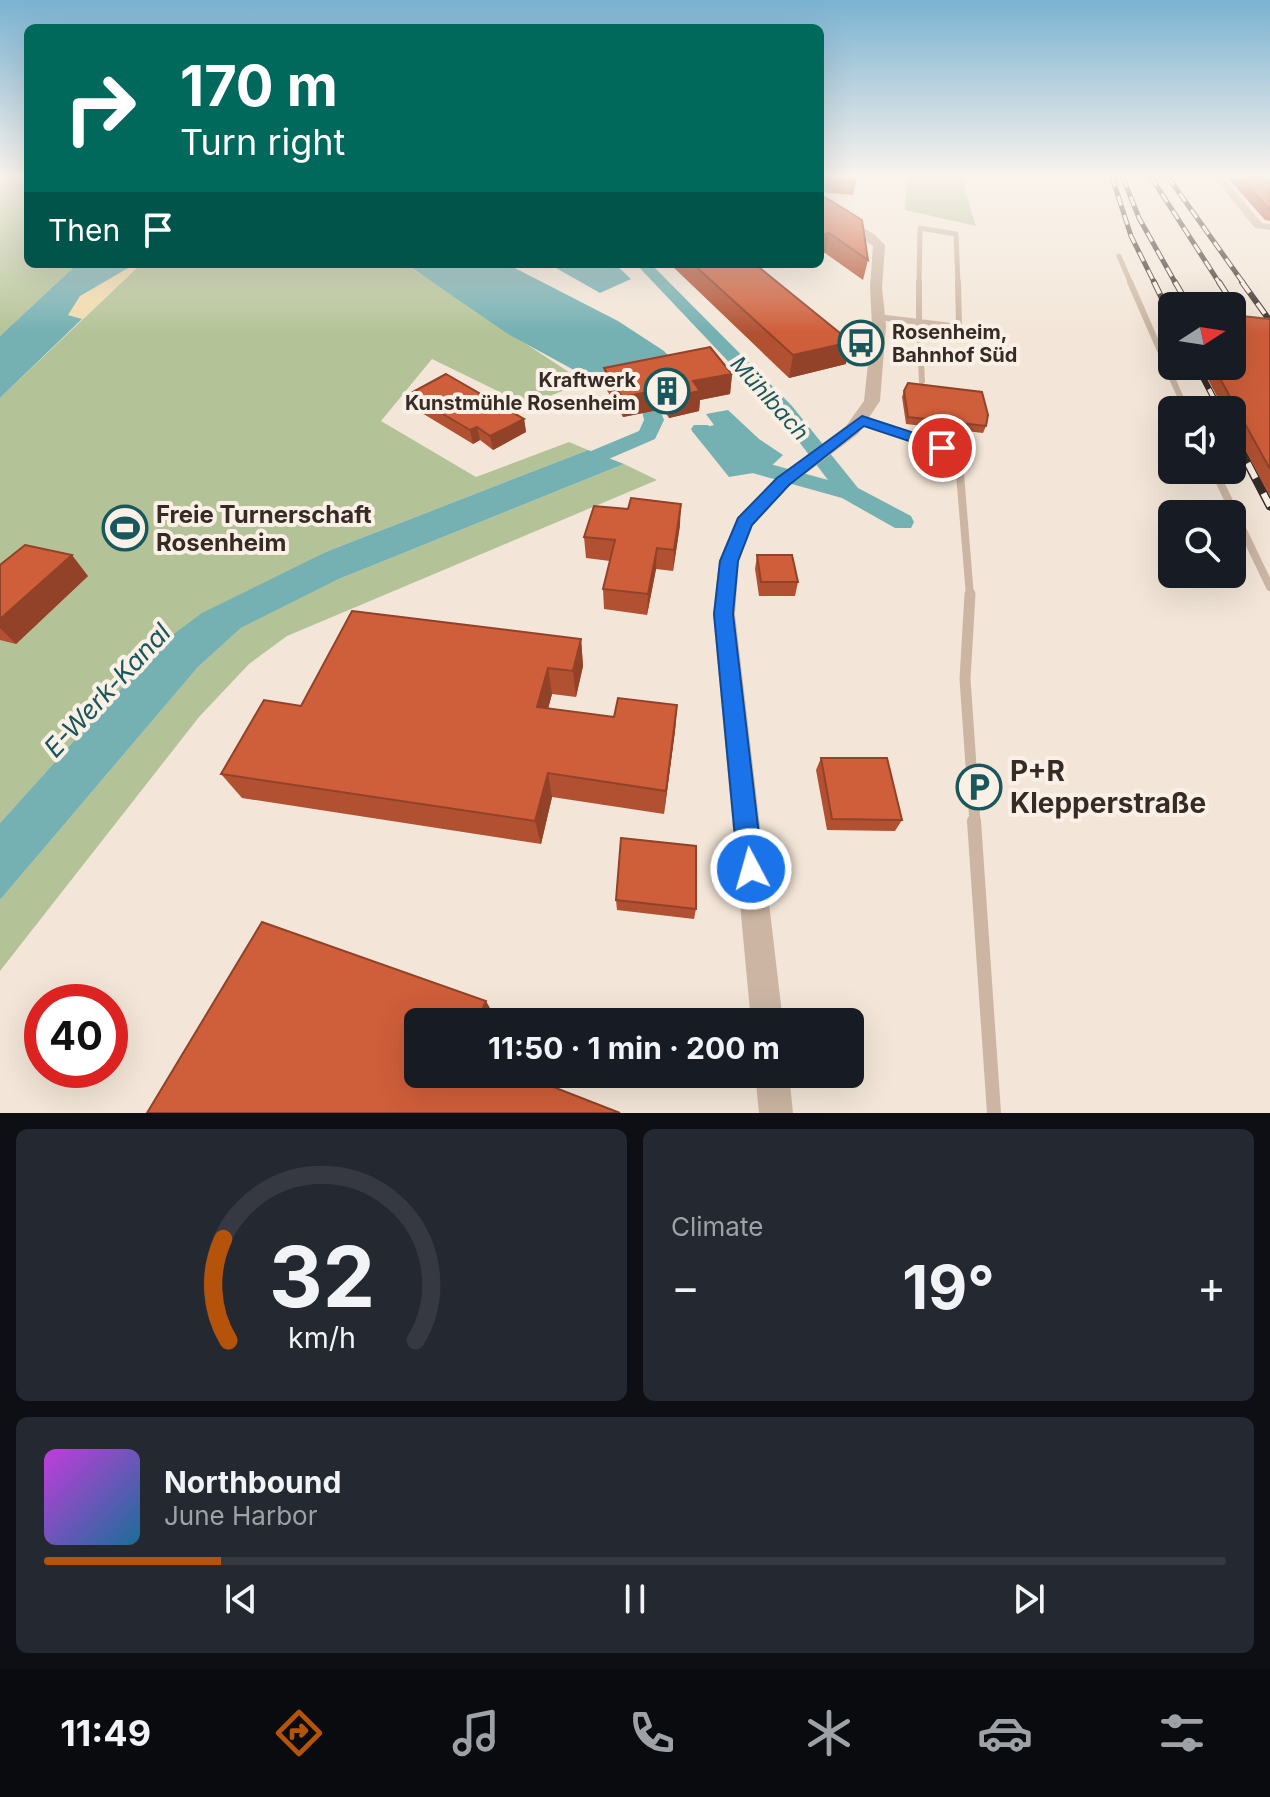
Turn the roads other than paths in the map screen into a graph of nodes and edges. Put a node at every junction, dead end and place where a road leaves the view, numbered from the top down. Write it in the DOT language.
graph roads {
  1 [pos="858,229"];
  2 [pos="920,229"];
  3 [pos="926,229"];
  4 [pos="1119,256"];
  5 [pos="878,317"];
  6 [pos="919,322"];
  7 [pos="922,381"];
  8 [pos="1180,396"];
  9 [pos="862,420"];
  10 [pos="1221,484"];
  11 [pos="1270,587"];
  12 [pos="766,1008"];
  13 [pos="773,1088"];
  14 [pos="776,1113"];
  15 [pos="994,1113"];
  1 -- 5 [label="street"];
  2 -- 6 [label="lane"];
  3 -- 6 [label="lane"];
  4 -- 8 [label="lane"];
  5 -- 6 [label="lane"];
  5 -- 9 [label="street"];
  6 -- 7 [label="lane"];
  9 -- 12 [label="street"];
  9 -- 15 [label="lane"];
  10 -- 11 [label="lane"];
  13 -- 14 [label="street"];
}
